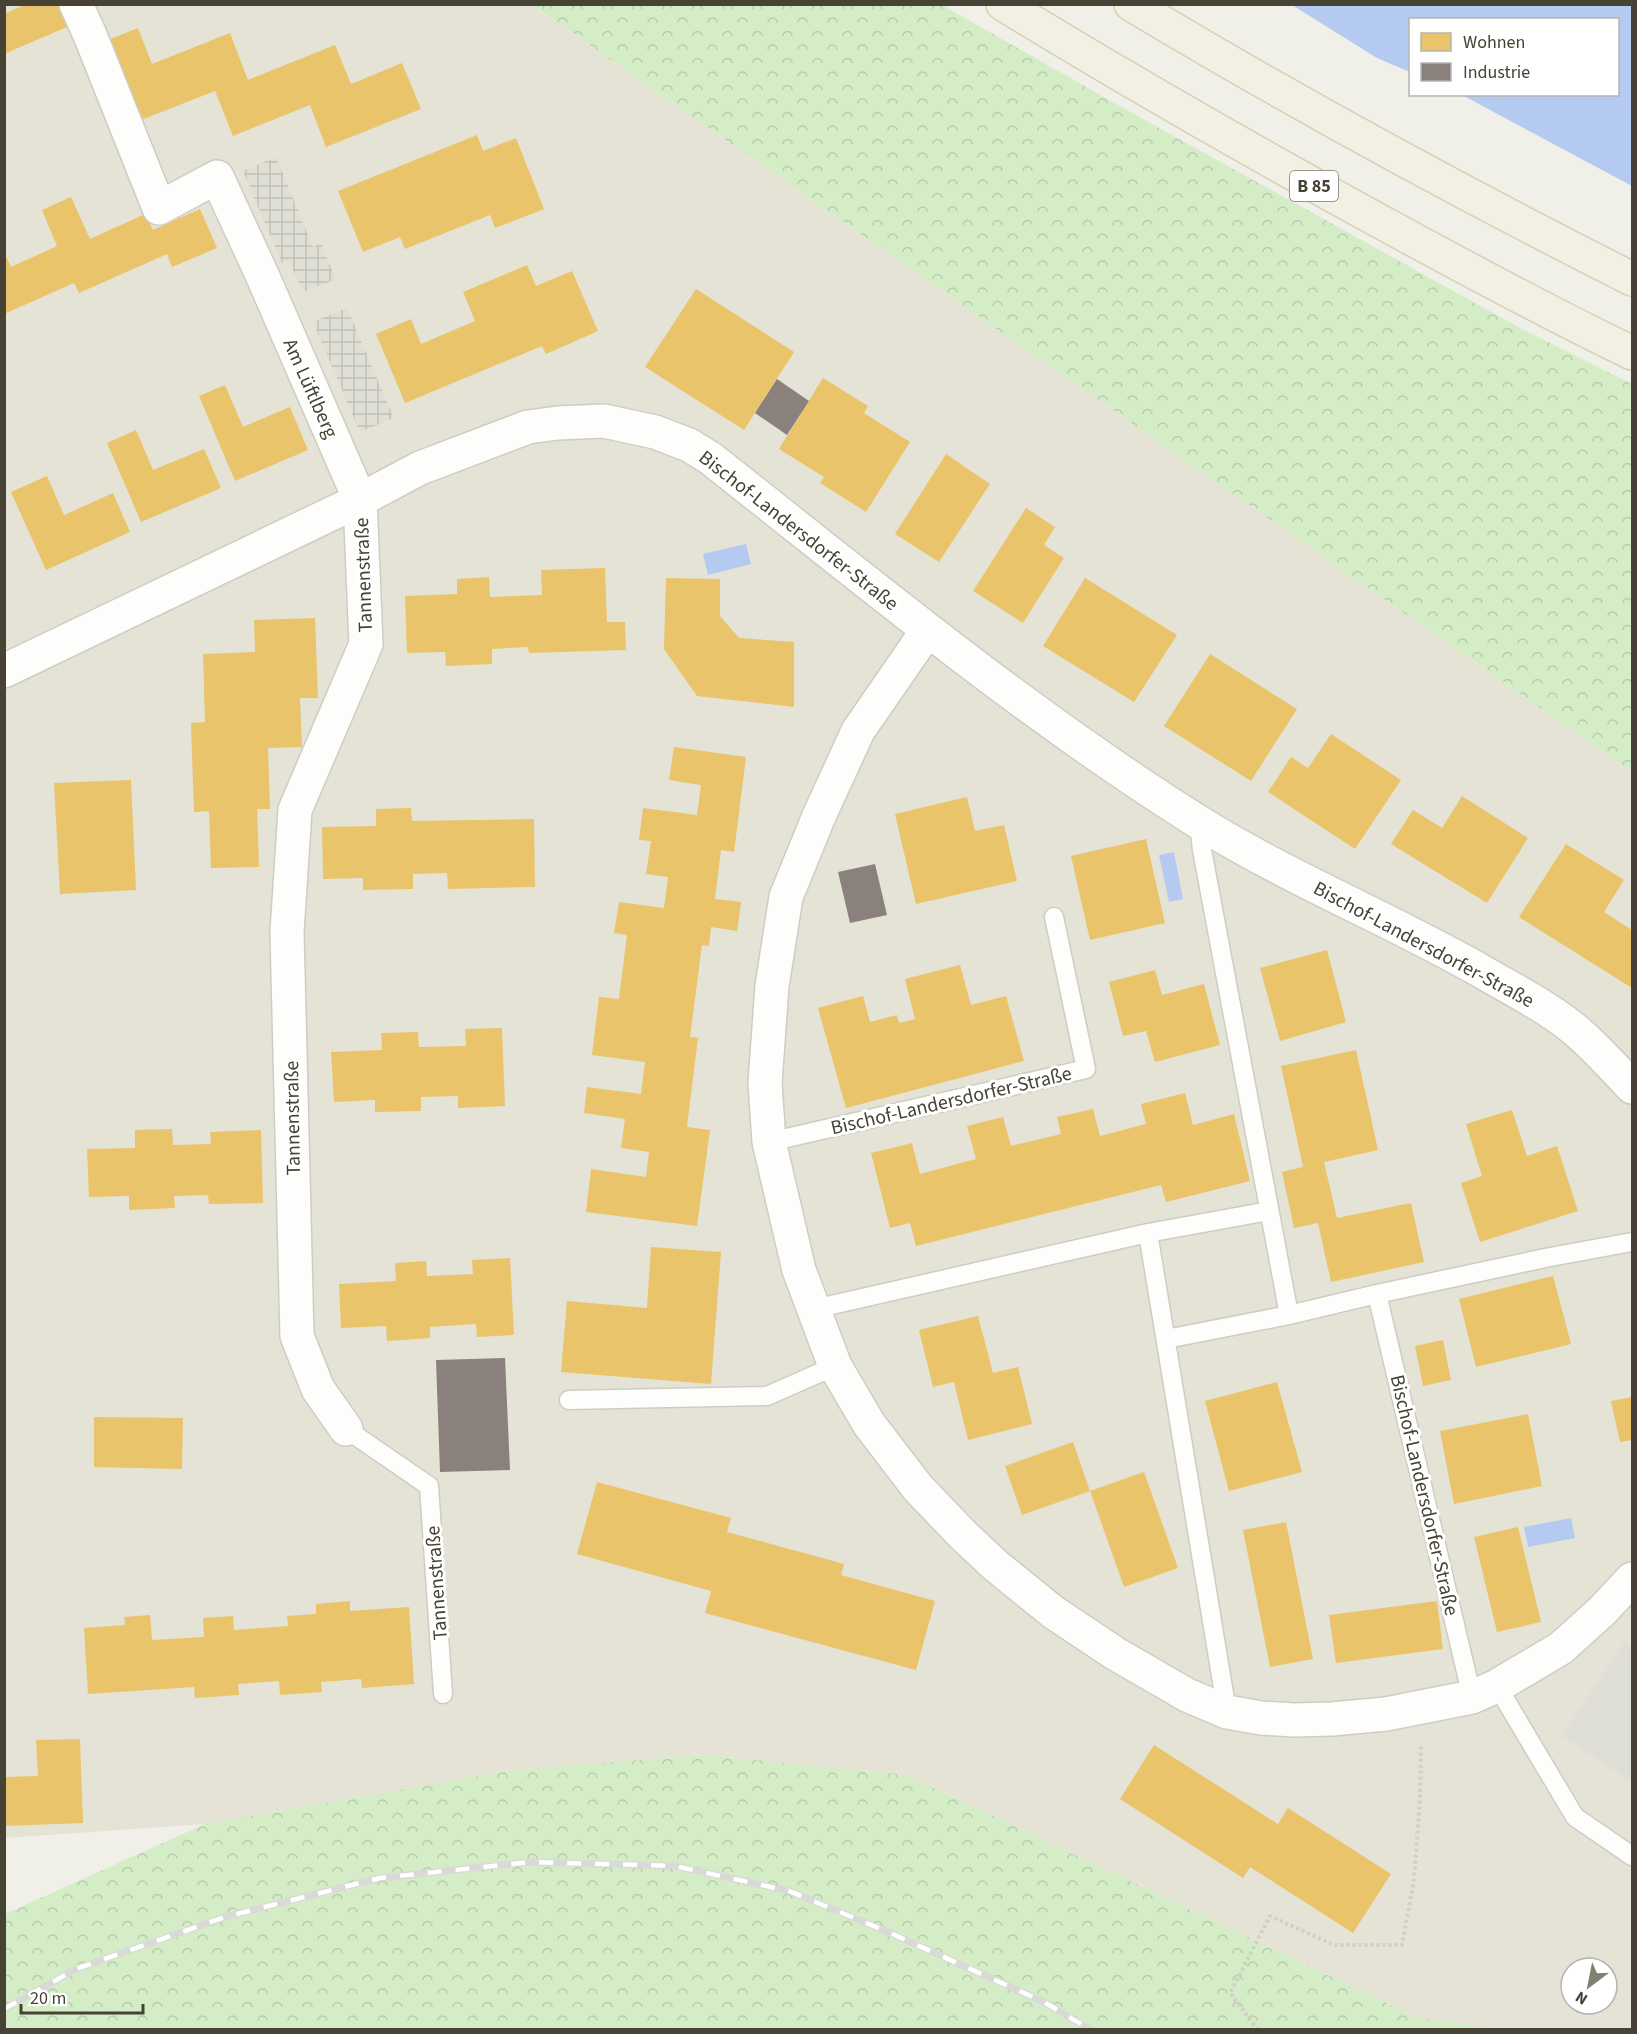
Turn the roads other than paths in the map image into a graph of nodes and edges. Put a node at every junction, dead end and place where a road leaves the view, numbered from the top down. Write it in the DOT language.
graph roads {
  1 [pos="76,4"];
  2 [pos="1003,4"];
  3 [pos="1131,4"];
  4 [pos="1632,279"];
  5 [pos="1632,353"];
  6 [pos="360,500"];
  7 [pos="927,631"];
  8 [pos="4,671"];
  9 [pos="1199,822"];
  10 [pos="1054,917"];
  11 [pos="1632,1087"];
  12 [pos="769,1142"];
  13 [pos="1269,1211"];
  14 [pos="1148,1233"];
  15 [pos="1632,1242"];
  16 [pos="1377,1294"];
  17 [pos="814,1309"];
  18 [pos="1289,1315"];
  19 [pos="1166,1339"];
  20 [pos="835,1366"];
  21 [pos="569,1400"];
  22 [pos="345,1429"];
  23 [pos="1632,1579"];
  24 [pos="1484,1691"];
  25 [pos="443,1694"];
  26 [pos="1227,1712"];
  27 [pos="1632,1856"];
  1 -- 6 [label="street, Am Lüftlberg"];
  2 -- 5 [label="main road, B 85"];
  3 -- 4 [label="main road"];
  6 -- 7 [label="street, Bischof-Landersdorfer-Straße"];
  6 -- 8 [label="street"];
  6 -- 22 [label="street, Tannenstraße"];
  7 -- 9 [label="street, Bischof-Landersdorfer-Straße"];
  7 -- 12 [label="street"];
  9 -- 11 [label="street, Bischof-Landersdorfer-Straße"];
  9 -- 13 [label="lane"];
  10 -- 12 [label="lane, Bischof-Landersdorfer-Straße"];
  12 -- 17 [label="street"];
  13 -- 14 [label="lane"];
  13 -- 18 [label="lane"];
  14 -- 17 [label="lane"];
  14 -- 19 [label="lane"];
  15 -- 16 [label="lane"];
  16 -- 18 [label="lane"];
  16 -- 24 [label="lane, Bischof-Landersdorfer-Straße"];
  17 -- 20 [label="street"];
  18 -- 19 [label="lane"];
  19 -- 26 [label="lane"];
  20 -- 21 [label="lane"];
  20 -- 26 [label="street"];
  22 -- 25 [label="lane, Tannenstraße"];
  23 -- 24 [label="street"];
  24 -- 26 [label="street"];
  24 -- 27 [label="lane, Bischof-Landersdorfer-Straße"];
}
